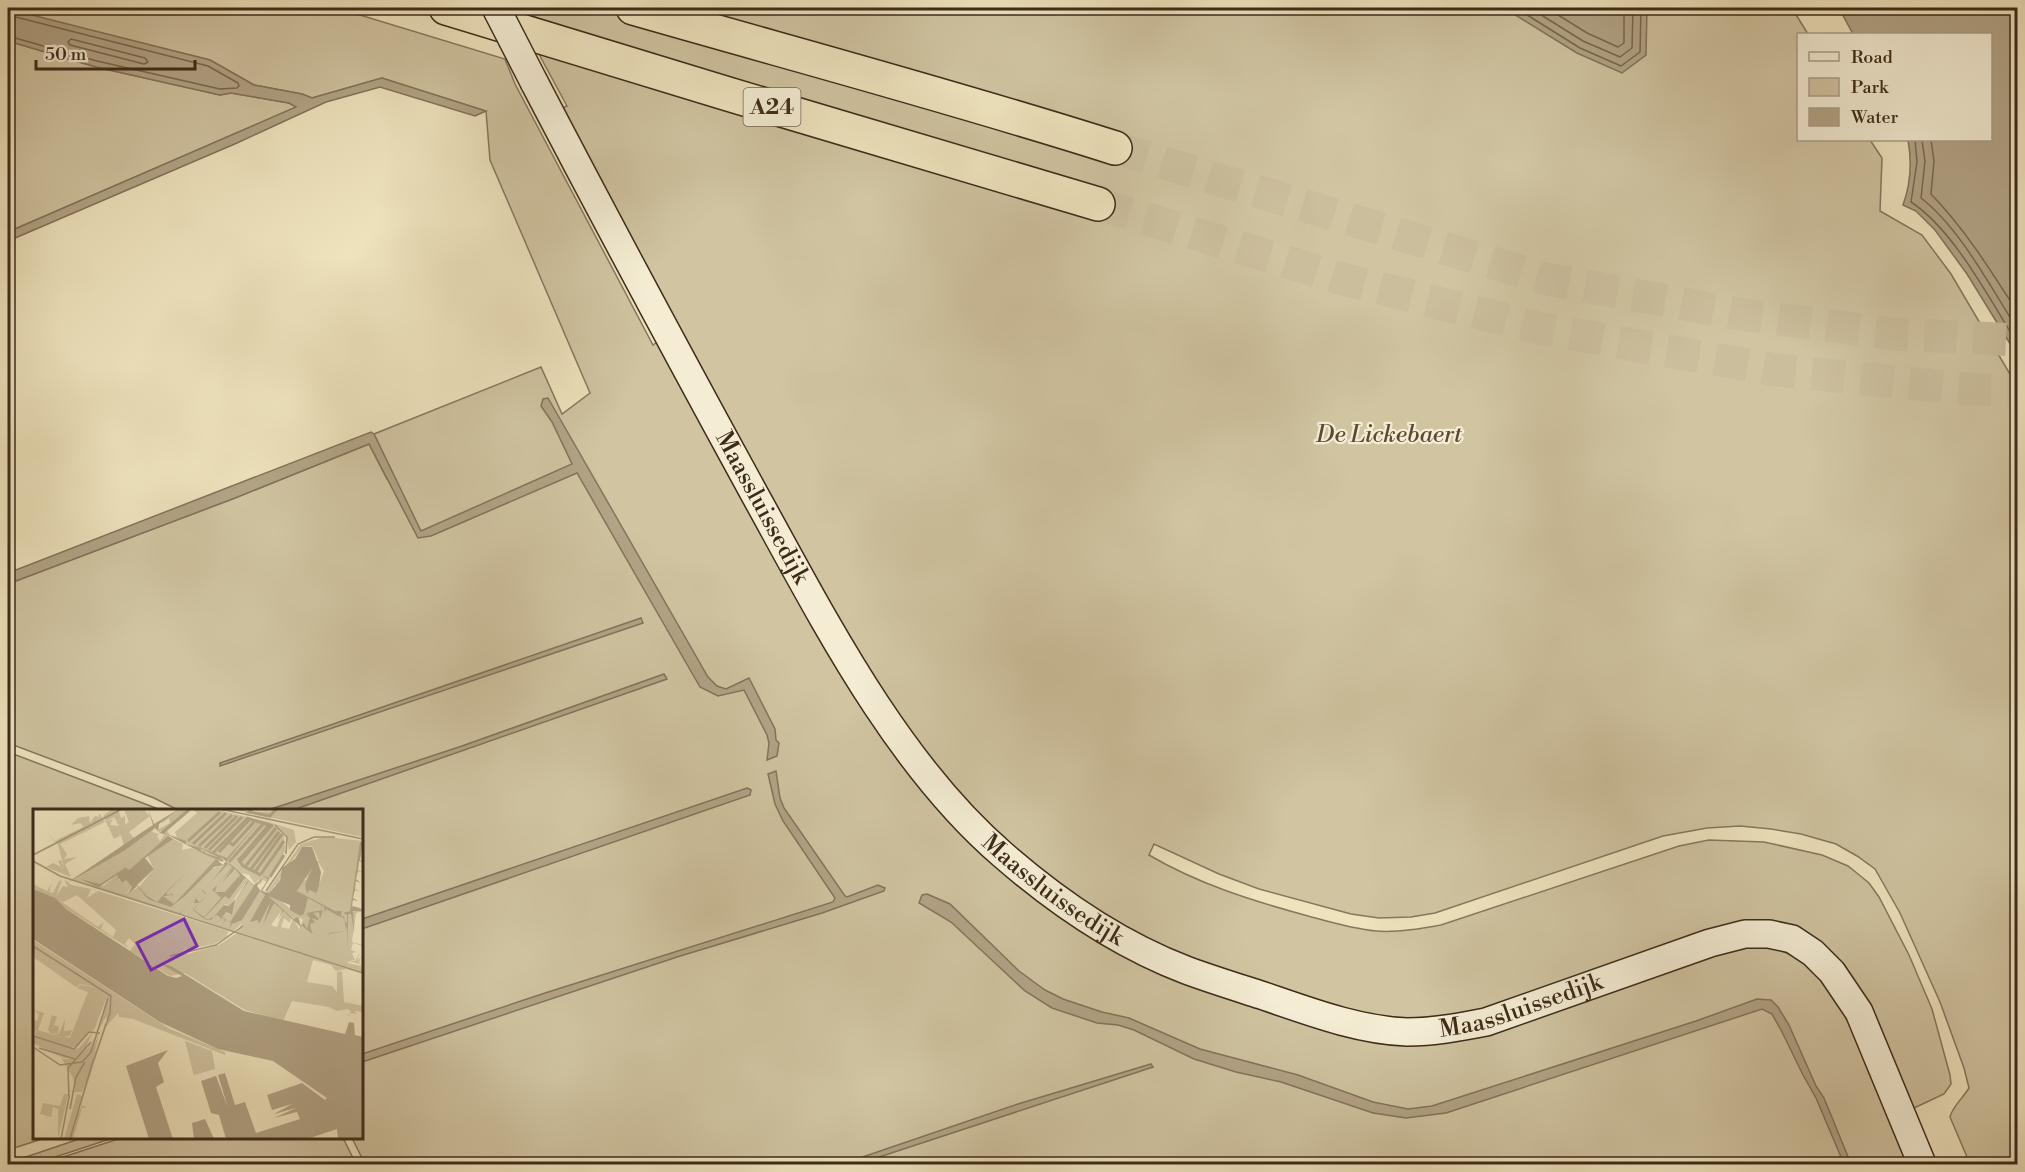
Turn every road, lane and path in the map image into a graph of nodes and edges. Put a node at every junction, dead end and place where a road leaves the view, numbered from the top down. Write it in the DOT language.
graph roads {
  1 [pos="446,8"];
  2 [pos="496,8"];
  3 [pos="633,8"];
  4 [pos="1114,148"];
  5 [pos="1098,204"];
  6 [pos="1922,1164"];
  1 -- 5 [label="highway, A24"];
  2 -- 6 [label="street, Maassluissedijk, bridge"];
  3 -- 4 [label="highway, A24"];
}
